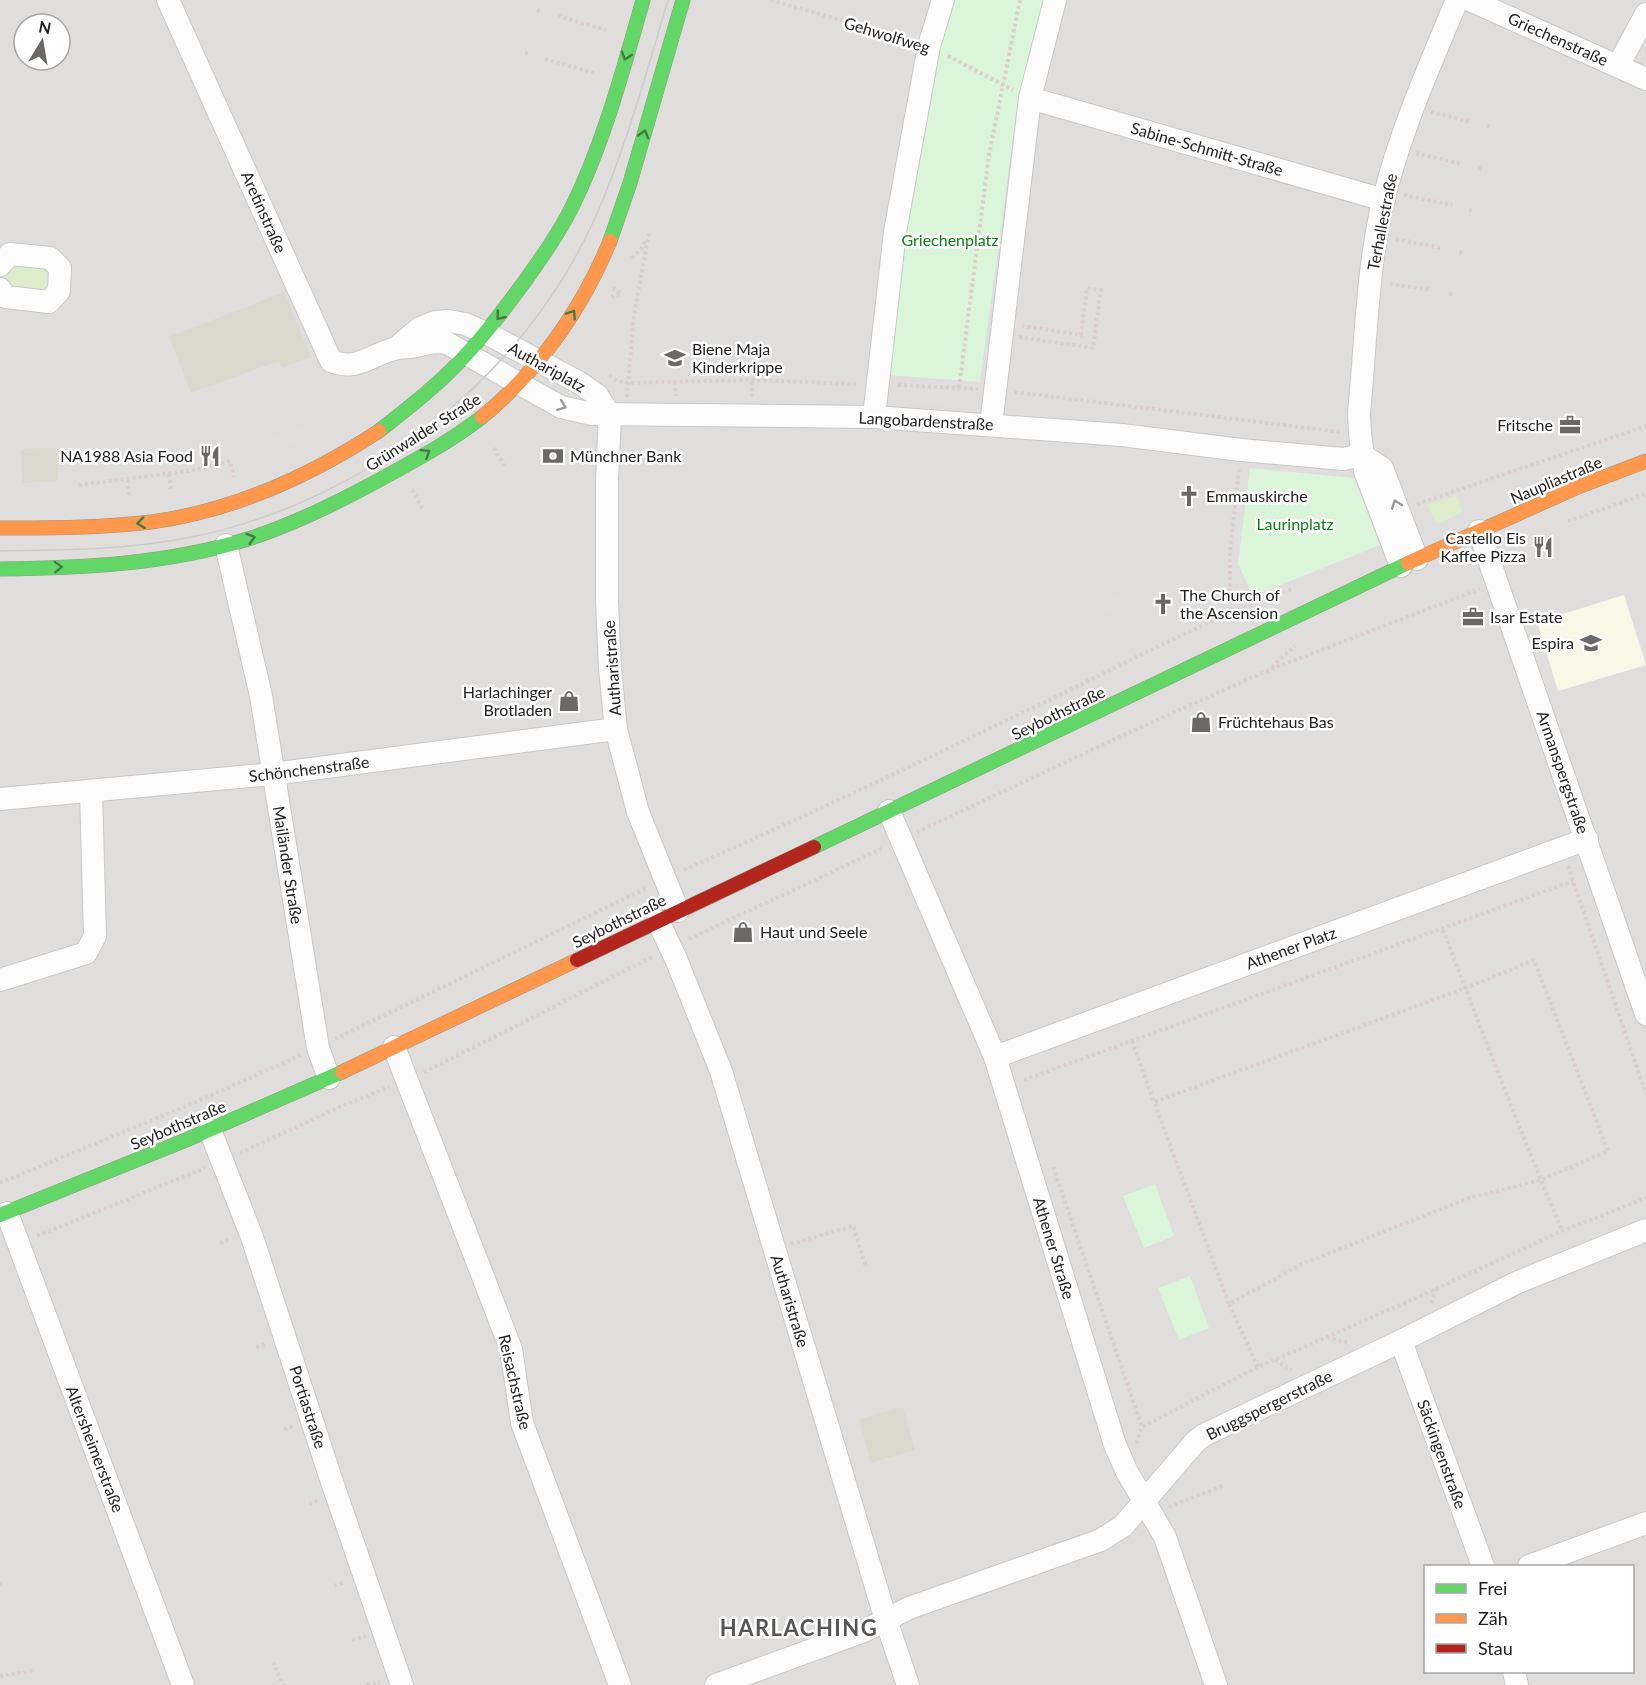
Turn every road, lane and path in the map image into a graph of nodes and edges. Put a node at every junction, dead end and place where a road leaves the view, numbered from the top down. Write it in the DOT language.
graph roads {
  1 [pos="168,0"];
  2 [pos="643,0"];
  3 [pos="682,0"];
  4 [pos="771,0"];
  5 [pos="943,0"];
  6 [pos="1020,0"];
  7 [pos="1055,0"];
  8 [pos="1457,0"];
  9 [pos="1470,0"];
  10 [pos="1646,14"];
  11 [pos="558,16"];
  12 [pos="606,30"];
  13 [pos="929,46"];
  14 [pos="545,59"];
  15 [pos="1618,66"];
  16 [pos="594,73"];
  17 [pos="1646,79"];
  18 [pos="1002,85"];
  19 [pos="1030,98"];
  20 [pos="1413,108"];
  21 [pos="1470,122"];
  22 [pos="1397,148"];
  23 [pos="1461,164"];
  24 [pos="1385,195"];
  25 [pos="1452,205"];
  26 [pos="649,234"];
  27 [pos="1378,235"];
  28 [pos="1442,248"];
  29 [pos="0,265"];
  30 [pos="1371,282"];
  31 [pos="0,289"];
  32 [pos="1432,290"];
  33 [pos="1013,325"];
  34 [pos="486,333"];
  35 [pos="1012,336"];
  36 [pos="396,348"];
  37 [pos="467,354"];
  38 [pos="538,361"];
  39 [pos="608,375"];
  40 [pos="518,383"];
  41 [pos="628,383"];
  42 [pos="878,384"];
  43 [pos="959,388"];
  44 [pos="995,390"];
  45 [pos="618,415"];
  46 [pos="874,417"];
  47 [pos="991,425"];
  48 [pos="1646,426"];
  49 [pos="1361,444"];
  50 [pos="494,448"];
  51 [pos="1241,450"];
  52 [pos="1646,461"];
  53 [pos="504,466"];
  54 [pos="169,474"];
  55 [pos="234,477"];
  56 [pos="128,480"];
  57 [pos="79,485"];
  58 [pos="412,490"];
  59 [pos="171,492"];
  60 [pos="129,496"];
  61 [pos="423,510"];
  62 [pos="1398,510"];
  63 [pos="0,528"];
  64 [pos="1479,531"];
  65 [pos="226,545"];
  66 [pos="1409,563"];
  67 [pos="0,569"];
  68 [pos="1498,583"];
  69 [pos="1294,588"];
  70 [pos="1230,613"];
  71 [pos="1244,641"];
  72 [pos="616,729"];
  73 [pos="273,774"];
  74 [pos="90,792"];
  75 [pos="0,799"];
  76 [pos="889,811"];
  77 [pos="902,839"];
  78 [pos="1587,839"];
  79 [pos="1562,849"];
  80 [pos="666,878"];
  81 [pos="1573,881"];
  82 [pos="678,911"];
  83 [pos="658,921"];
  84 [pos="1443,930"];
  85 [pos="671,948"];
  86 [pos="494,963"];
  87 [pos="497,968"];
  88 [pos="0,980"];
  89 [pos="442,987"];
  90 [pos="1466,988"];
  91 [pos="445,993"];
  92 [pos="1646,1014"];
  93 [pos="1132,1041"];
  94 [pos="394,1047"];
  95 [pos="318,1048"];
  96 [pos="995,1057"];
  97 [pos="329,1078"];
  98 [pos="407,1080"];
  99 [pos="1023,1080"];
  100 [pos="1646,1094"];
  101 [pos="1154,1102"];
  102 [pos="210,1130"];
  103 [pos="1050,1159"];
  104 [pos="222,1161"];
  105 [pos="1541,1180"];
  106 [pos="0,1183"];
  107 [pos="1646,1198"];
  108 [pos="4,1214"];
  109 [pos="1646,1230"];
  110 [pos="1562,1231"];
  111 [pos="18,1244"];
  112 [pos="775,1248"];
  113 [pos="866,1267"];
  114 [pos="1229,1304"];
  115 [pos="1401,1341"];
  116 [pos="1258,1367"];
  117 [pos="1142,1427"];
  118 [pos="1127,1473"];
  119 [pos="1222,1486"];
  120 [pos="1148,1507"];
  121 [pos="1646,1523"];
  122 [pos="1483,1565"];
  123 [pos="1532,1565"];
  124 [pos="886,1620"];
  125 [pos="273,1662"];
  126 [pos="33,1671"];
  127 [pos="0,1676"];
  128 [pos="183,1685"];
  129 [pos="283,1685"];
  130 [pos="402,1685"];
  131 [pos="620,1685"];
  132 [pos="716,1685"];
  133 [pos="908,1685"];
  134 [pos="1216,1685"];
  1 -- 36 [label="street, Aretinstraße"];
  2 -- 34 [label="main road, Grünwalder Straße, one-way"];
  38 -- 3 [label="main road, Grünwalder Straße, one-way"];
  4 -- 13 [label="path, Gehwolfweg"];
  5 -- 13 [label="street"];
  6 -- 18 [label="path"];
  7 -- 19 [label="street"];
  8 -- 20 [label="street, Terhallestraße"];
  9 -- 15 [label="street, Griechenstraße"];
  10 -- 15 [label="street"];
  11 -- 12 [label="path"];
  13 -- 18 [label="path, Gehwolfweg"];
  13 -- 42 [label="street"];
  14 -- 16 [label="path"];
  15 -- 17 [label="street, Griechenstraße"];
  18 -- 19 [label="path, Gehwolfweg"];
  18 -- 43 [label="path"];
  19 -- 24 [label="street, Sabine-Schmitt-Straße"];
  19 -- 44 [label="street"];
  20 -- 21 [label="path"];
  20 -- 22 [label="street, Terhallestraße"];
  22 -- 23 [label="path"];
  22 -- 24 [label="street, Terhallestraße"];
  24 -- 25 [label="path"];
  24 -- 27 [label="street, Terhallestraße"];
  26 -- 41 [label="path"];
  27 -- 28 [label="path"];
  27 -- 30 [label="street, Terhallestraße"];
  29 -- 31 [label="street"];
  30 -- 32 [label="path"];
  30 -- 49 [label="street, Terhallestraße"];
  33 -- 35 [label="path"];
  34 -- 36 [label="street, Authariplatz"];
  34 -- 37 [label="main road, Grünwalder Straße"];
  34 -- 38 [label="street, Authariplatz"];
  36 -- 37 [label="street, Authariplatz"];
  37 -- 40 [label="street, Authariplatz"];
  37 -- 63 [label="main road, Grünwalder Straße, one-way"];
  38 -- 40 [label="main road, Grünwalder Straße"];
  38 -- 45 [label="street, Authariplatz"];
  39 -- 41 [label="path"];
  40 -- 45 [label="street, Authariplatz, one-way"];
  65 -- 40 [label="main road, Grünwalder Straße, one-way"];
  41 -- 42 [label="path"];
  41 -- 45 [label="path"];
  42 -- 43 [label="path"];
  42 -- 46 [label="street"];
  43 -- 44 [label="path"];
  44 -- 47 [label="street"];
  44 -- 49 [label="path"];
  45 -- 46 [label="street, Langobardenstraße"];
  45 -- 72 [label="street, Autharistraße"];
  46 -- 47 [label="street, Langobardenstraße"];
  47 -- 51 [label="street, Langobardenstraße"];
  48 -- 62 [label="path"];
  49 -- 51 [label="street"];
  62 -- 49 [label="street, one-way"];
  49 -- 66 [label="street"];
  50 -- 53 [label="path"];
  51 -- 70 [label="path"];
  52 -- 64 [label="main road, Naupliastraße"];
  54 -- 55 [label="path"];
  54 -- 56 [label="path"];
  54 -- 59 [label="path"];
  56 -- 57 [label="path"];
  56 -- 60 [label="path"];
  58 -- 61 [label="path"];
  62 -- 66 [label="street"];
  64 -- 66 [label="main road"];
  64 -- 68 [label="street, Armanspergstraße"];
  67 -- 65 [label="main road, Grünwalder Straße, one-way"];
  65 -- 73 [label="street, Mailänder Straße"];
  66 -- 71 [label="main road"];
  68 -- 77 [label="path"];
  68 -- 78 [label="street, Armanspergstraße"];
  69 -- 70 [label="path"];
  70 -- 71 [label="path"];
  70 -- 80 [label="path"];
  71 -- 76 [label="main road, Seybothstraße"];
  72 -- 73 [label="street, Schönchenstraße"];
  72 -- 80 [label="street, Autharistraße"];
  73 -- 74 [label="street, Schönchenstraße"];
  73 -- 95 [label="street, Mailänder Straße"];
  74 -- 75 [label="street, Schönchenstraße"];
  74 -- 88 [label="street"];
  76 -- 77 [label="street, Athener Straße"];
  76 -- 82 [label="main road, Seybothstraße"];
  77 -- 85 [label="path"];
  77 -- 96 [label="street, Athener Straße"];
  78 -- 79 [label="street, Athener Platz"];
  78 -- 92 [label="street, Armanspergstraße"];
  79 -- 81 [label="path"];
  79 -- 96 [label="street, Athener Platz"];
  80 -- 82 [label="street, Autharistraße"];
  80 -- 86 [label="path"];
  81 -- 84 [label="path"];
  81 -- 100 [label="path"];
  82 -- 83 [label="main road, Seybothstraße"];
  83 -- 85 [label="street, Autharistraße"];
  83 -- 94 [label="main road, Seybothstraße"];
  84 -- 90 [label="path"];
  84 -- 93 [label="path"];
  85 -- 98 [label="path"];
  85 -- 112 [label="street, Autharistraße"];
  86 -- 87 [label="path"];
  86 -- 89 [label="path"];
  89 -- 91 [label="path"];
  89 -- 95 [label="path"];
  90 -- 101 [label="path"];
  90 -- 105 [label="path"];
  90 -- 105 [label="path"];
  93 -- 99 [label="path"];
  93 -- 101 [label="path"];
  94 -- 97 [label="main road, Seybothstraße"];
  94 -- 98 [label="street, Reisachstraße"];
  95 -- 97 [label="street, Mailänder Straße"];
  95 -- 106 [label="path"];
  96 -- 118 [label="street, Athener Straße"];
  97 -- 102 [label="main road, Seybothstraße"];
  98 -- 104 [label="path"];
  98 -- 131 [label="street, Reisachstraße"];
  101 -- 114 [label="path"];
  102 -- 104 [label="street, Portiastraße"];
  102 -- 108 [label="main road, Seybothstraße"];
  103 -- 117 [label="path"];
  104 -- 111 [label="path"];
  104 -- 130 [label="street, Portiastraße"];
  105 -- 110 [label="path"];
  105 -- 114 [label="path"];
  107 -- 110 [label="path"];
  108 -- 111 [label="street, Altersheimerstraße"];
  109 -- 115 [label="street, Bruggspergerstraße"];
  110 -- 116 [label="path"];
  111 -- 128 [label="street, Altersheimerstraße"];
  112 -- 113 [label="path"];
  112 -- 124 [label="street, Autharistraße"];
  114 -- 116 [label="path"];
  115 -- 120 [label="street, Bruggspergerstraße"];
  115 -- 122 [label="street, Säckingenstraße"];
  116 -- 117 [label="path"];
  117 -- 118 [label="path"];
  118 -- 120 [label="street, Athener Straße"];
  119 -- 120 [label="path"];
  120 -- 124 [label="street, Bruggspergerstraße"];
  120 -- 134 [label="street, Athener Straße"];
  121 -- 123 [label="street"];
  124 -- 132 [label="street, Bruggspergerstraße"];
  124 -- 133 [label="street, Autharistraße"];
  125 -- 129 [label="path"];
  126 -- 127 [label="path"];
}
